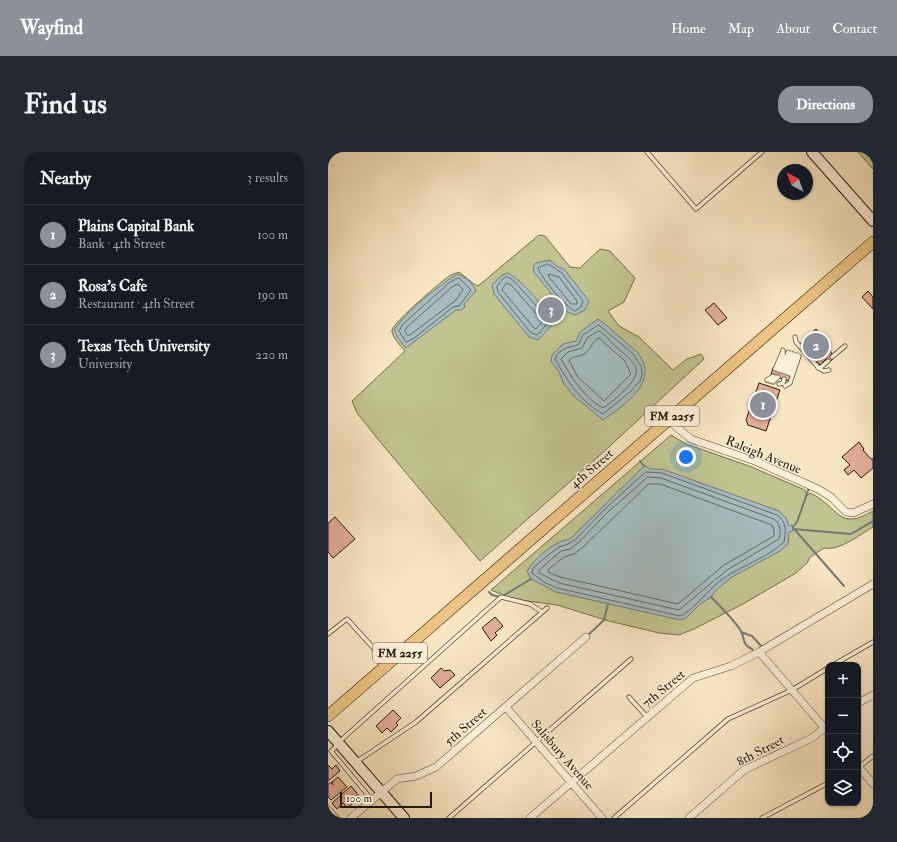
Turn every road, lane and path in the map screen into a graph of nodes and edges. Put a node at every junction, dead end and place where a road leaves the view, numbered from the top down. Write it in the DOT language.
graph roads {
  1 [pos="647,152"];
  2 [pos="762,152"];
  3 [pos="812,152"];
  4 [pos="873,221"];
  5 [pos="873,242"];
  6 [pos="795,337"];
  7 [pos="845,346"];
  8 [pos="783,350"];
  9 [pos="794,354"];
  10 [pos="832,357"];
  11 [pos="828,361"];
  12 [pos="818,367"];
  13 [pos="829,370"];
  14 [pos="782,371"];
  15 [pos="780,378"];
  16 [pos="776,383"];
  17 [pos="668,420"];
  18 [pos="873,504"];
  19 [pos="873,584"];
  20 [pos="547,608"];
  21 [pos="542,612"];
  22 [pos="328,634"];
  23 [pos="586,637"];
  24 [pos="873,642"];
  25 [pos="759,652"];
  26 [pos="631,659"];
  27 [pos="837,662"];
  28 [pos="388,664"];
  29 [pos="825,670"];
  30 [pos="792,690"];
  31 [pos="873,695"];
  32 [pos="629,697"];
  33 [pos="861,701"];
  34 [pos="506,707"];
  35 [pos="328,716"];
  36 [pos="647,717"];
  37 [pos="825,726"];
  38 [pos="825,729"];
  39 [pos="328,731"];
  40 [pos="536,742"];
  41 [pos="338,743"];
  42 [pos="873,756"];
  43 [pos="355,763"];
  44 [pos="861,765"];
  45 [pos="861,770"];
  46 [pos="571,783"];
  47 [pos="873,784"];
  48 [pos="825,785"];
  49 [pos="381,792"];
  50 [pos="372,800"];
  51 [pos="328,810"];
  52 [pos="335,818"];
  53 [pos="351,818"];
  54 [pos="404,818"];
  55 [pos="449,818"];
  56 [pos="530,818"];
  57 [pos="602,818"];
  58 [pos="614,818"];
  59 [pos="689,818"];
  60 [pos="762,818"];
  1 -- 2 [label="lane"];
  3 -- 4 [label="street"];
  5 -- 17 [label="main road, 4th Street / FM 2255"];
  6 -- 12 [label="lane"];
  7 -- 10 [label="lane"];
  8 -- 14 [label="lane"];
  9 -- 14 [label="lane"];
  9 -- 14 [label="lane"];
  9 -- 16 [label="lane"];
  11 -- 12 [label="lane"];
  12 -- 13 [label="lane"];
  15 -- 16 [label="lane"];
  15 -- 16 [label="lane"];
  15 -- 16 [label="lane"];
  17 -- 18 [label="street, Raleigh Avenue"];
  17 -- 28 [label="main road, 4th Street / FM 2255"];
  19 -- 25 [label="street, 7th Street"];
  20 -- 21 [label="lane"];
  21 -- 41 [label="lane"];
  21 -- 43 [label="lane"];
  22 -- 28 [label="lane"];
  23 -- 34 [label="street, 5th Street"];
  24 -- 27 [label="lane"];
  25 -- 30 [label="street"];
  25 -- 36 [label="street, 7th Street"];
  26 -- 40 [label="lane"];
  28 -- 35 [label="main road, 4th Street / FM 2255"];
  29 -- 30 [label="lane"];
  30 -- 37 [label="street"];
  30 -- 58 [label="lane"];
  31 -- 33 [label="street"];
  32 -- 36 [label="lane"];
  34 -- 40 [label="street, Salisbury Avenue"];
  34 -- 49 [label="street, 5th Street"];
  36 -- 46 [label="street, 7th Street"];
  38 -- 59 [label="street, 8th Street"];
  39 -- 41 [label="street"];
  40 -- 46 [label="street, Salisbury Avenue"];
  40 -- 55 [label="lane"];
  41 -- 43 [label="street"];
  41 -- 50 [label="lane"];
  42 -- 44 [label="lane"];
  43 -- 49 [label="street"];
  45 -- 47 [label="street"];
  46 -- 56 [label="street, 7th Street"];
  46 -- 57 [label="street, Salisbury Avenue"];
  48 -- 60 [label="lane"];
  49 -- 50 [label="street, 5th Street"];
  49 -- 54 [label="street"];
  50 -- 53 [label="street, 5th Street"];
  51 -- 52 [label="street"];
}
